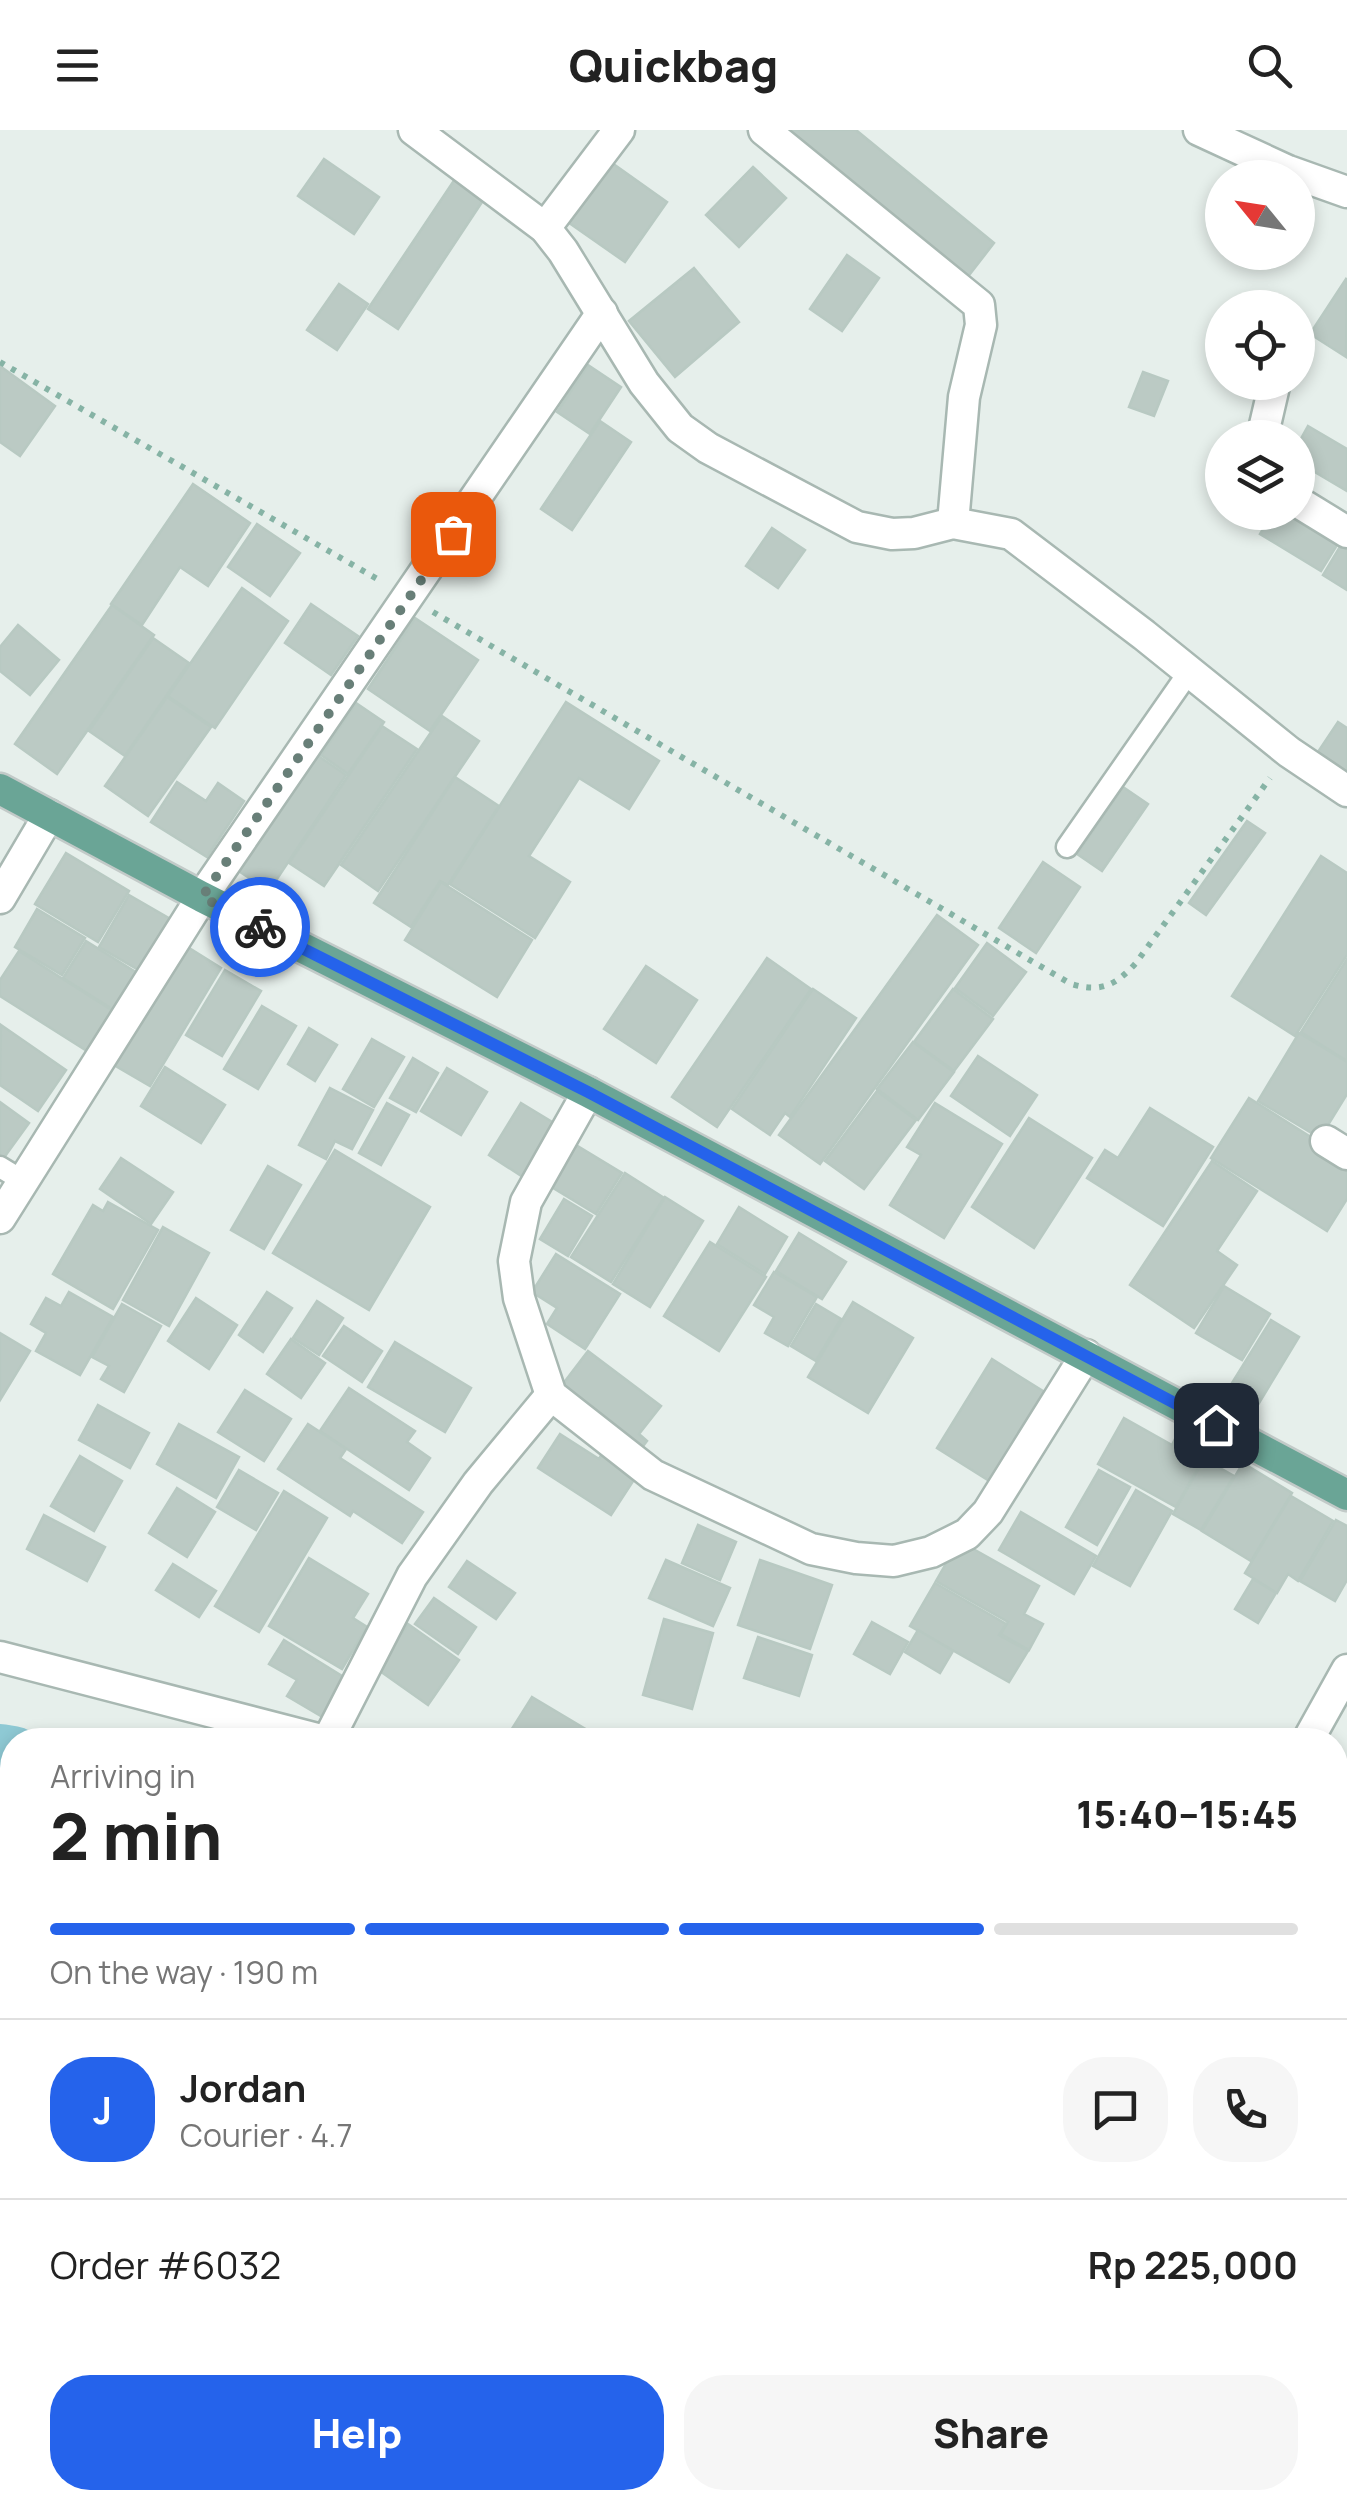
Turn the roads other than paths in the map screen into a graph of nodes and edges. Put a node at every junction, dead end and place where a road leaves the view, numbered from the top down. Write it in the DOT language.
graph roads {
  1 [pos="414,130"];
  2 [pos="619,130"];
  3 [pos="764,130"];
  4 [pos="1199,130"];
  5 [pos="1347,192"];
  6 [pos="546,228"];
  7 [pos="602,313"];
  8 [pos="1315,512"];
  9 [pos="953,523"];
  10 [pos="1347,532"];
  11 [pos="1190,672"];
  12 [pos="0,790"];
  13 [pos="1347,791"];
  14 [pos="49,816"];
  15 [pos="1068,848"];
  16 [pos="202,897"];
  17 [pos="0,898"];
  18 [pos="588,1092"];
  19 [pos="11,1174"];
  20 [pos="0,1218"];
  21 [pos="1086,1355"];
  22 [pos="550,1395"];
  23 [pos="1347,1495"];
  24 [pos="0,1656"];
  25 [pos="1347,1670"];
  26 [pos="279,1728"];
  27 [pos="331,1728"];
  28 [pos="1315,1728"];
  1 -- 6 [label="street"];
  2 -- 6 [label="street"];
  3 -- 9 [label="street"];
  4 -- 5 [label="street"];
  6 -- 7 [label="street"];
  7 -- 9 [label="street"];
  7 -- 16 [label="street"];
  8 -- 10 [label="street"];
  9 -- 11 [label="street"];
  11 -- 13 [label="street"];
  11 -- 15 [label="lane"];
  12 -- 14 [label="main road"];
  14 -- 16 [label="main road"];
  14 -- 17 [label="street"];
  16 -- 18 [label="main road"];
  16 -- 19 [label="street"];
  18 -- 21 [label="main road"];
  18 -- 22 [label="street"];
  19 -- 20 [label="street"];
  21 -- 22 [label="street"];
  21 -- 23 [label="main road"];
  22 -- 27 [label="street"];
  24 -- 26 [label="street"];
  25 -- 28 [label="street"];
}
